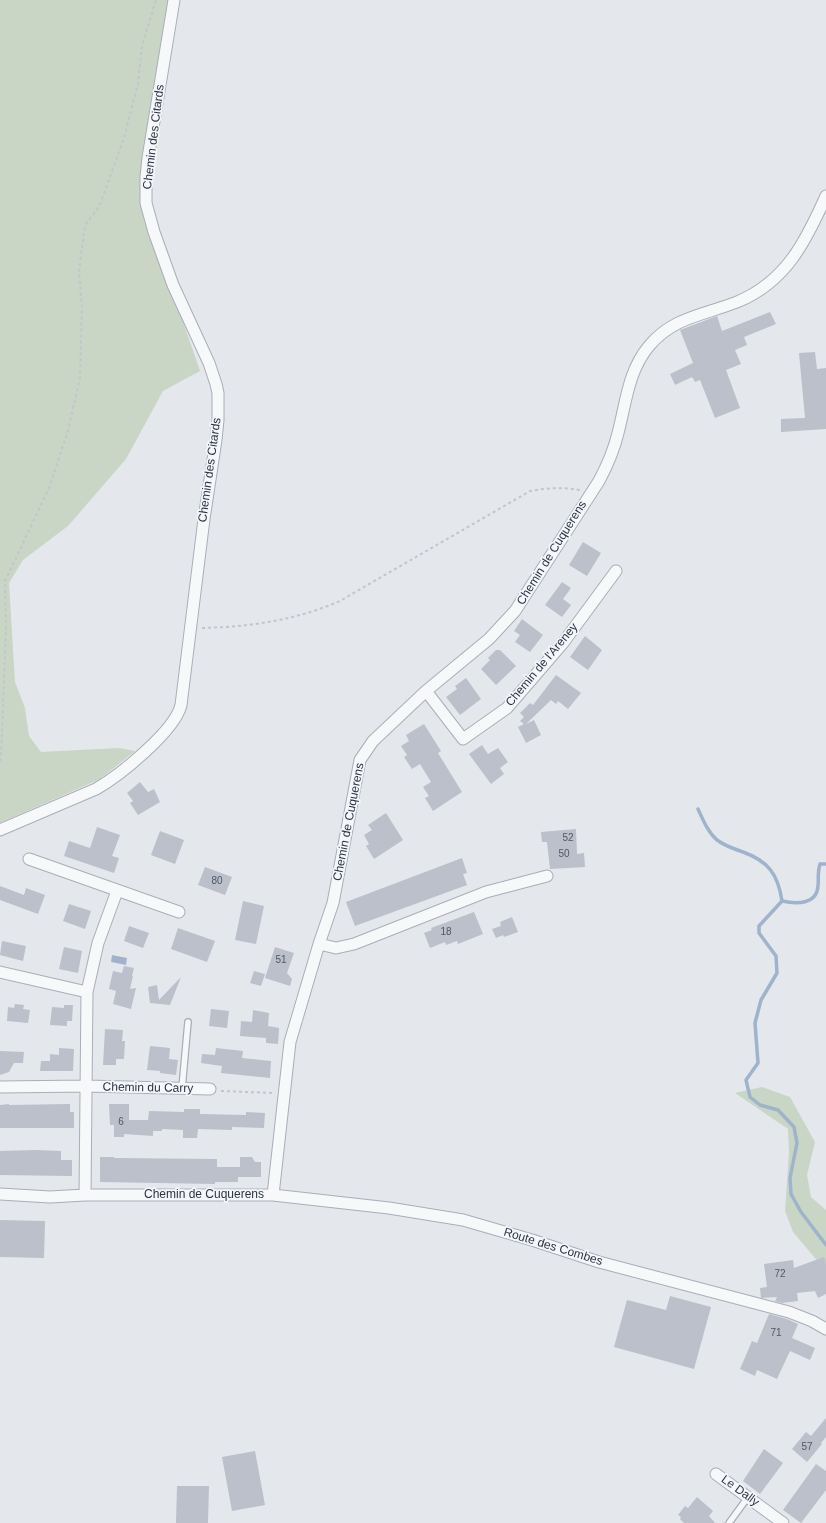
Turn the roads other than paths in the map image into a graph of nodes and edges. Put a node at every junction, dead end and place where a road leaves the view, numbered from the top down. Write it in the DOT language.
graph roads {
  1 [pos="174,0"];
  2 [pos="826,196"];
  3 [pos="616,571"];
  4 [pos="426,691"];
  5 [pos="0,830"];
  6 [pos="29,859"];
  7 [pos="547,876"];
  8 [pos="117,891"];
  9 [pos="179,912"];
  10 [pos="319,944"];
  11 [pos="0,972"];
  12 [pos="87,992"];
  13 [pos="188,1022"];
  14 [pos="86,1086"];
  15 [pos="0,1087"];
  16 [pos="182,1088"];
  17 [pos="210,1089"];
  18 [pos="0,1194"];
  19 [pos="85,1195"];
  20 [pos="273,1195"];
  21 [pos="826,1329"];
  22 [pos="716,1474"];
  23 [pos="748,1497"];
  24 [pos="729,1523"];
  25 [pos="783,1523"];
  1 -- 5 [label="street, Chemin des Citards"];
  2 -- 4 [label="street, Chemin de Cuquerens"];
  3 -- 4 [label="street, Chemin de l'Areney"];
  4 -- 10 [label="street, Chemin de Cuquerens"];
  6 -- 8 [label="street"];
  7 -- 10 [label="street"];
  8 -- 9 [label="street"];
  8 -- 12 [label="street, Chemin du Carry"];
  10 -- 20 [label="street, Chemin de Cuquerens"];
  11 -- 12 [label="street"];
  12 -- 14 [label="street, Chemin du Carry"];
  13 -- 16 [label="lane"];
  14 -- 15 [label="street, Chemin du Carry"];
  14 -- 16 [label="street, Chemin du Carry"];
  14 -- 19 [label="street, Chemin du Carry"];
  16 -- 17 [label="street, Chemin du Carry"];
  18 -- 19 [label="street, Chemin de Cuquerens"];
  19 -- 20 [label="street, Chemin de Cuquerens"];
  20 -- 21 [label="street, Route des Combes"];
  22 -- 23 [label="street, Le Dally"];
  23 -- 24 [label="lane"];
  23 -- 25 [label="street, Le Dally"];
}
